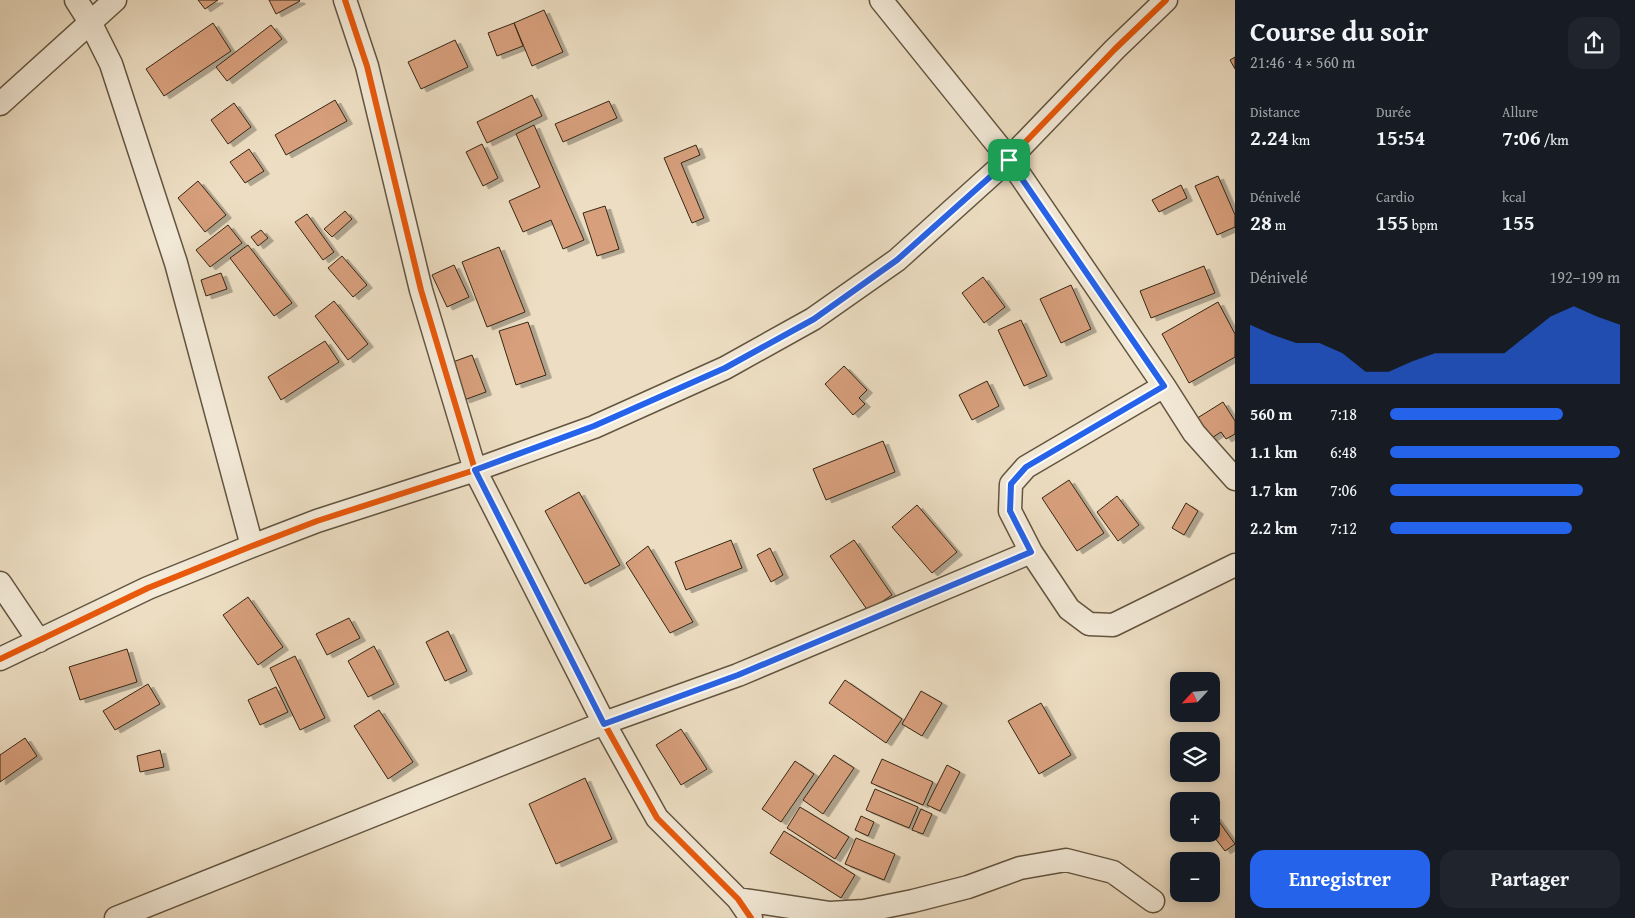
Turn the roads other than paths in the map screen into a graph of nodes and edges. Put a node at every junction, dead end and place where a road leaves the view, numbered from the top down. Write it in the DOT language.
graph roads {
  1 [pos="76,0"];
  2 [pos="115,0"];
  3 [pos="345,0"];
  4 [pos="881,0"];
  5 [pos="1166,0"];
  6 [pos="90,22"];
  7 [pos="0,104"];
  8 [pos="1009,160"];
  9 [pos="1164,386"];
  10 [pos="475,470"];
  11 [pos="1235,479"];
  12 [pos="252,546"];
  13 [pos="1031,552"];
  14 [pos="1235,565"];
  15 [pos="0,583"];
  16 [pos="39,641"];
  17 [pos="0,659"];
  18 [pos="604,724"];
  19 [pos="738,899"];
  20 [pos="1153,901"];
  21 [pos="116,918"];
  22 [pos="751,918"];
  1 -- 6 [label="street"];
  2 -- 6 [label="street"];
  3 -- 10 [label="street"];
  4 -- 8 [label="street"];
  5 -- 8 [label="street"];
  6 -- 7 [label="street"];
  6 -- 12 [label="street"];
  8 -- 9 [label="street"];
  8 -- 10 [label="street"];
  9 -- 11 [label="street"];
  9 -- 13 [label="street"];
  10 -- 12 [label="street"];
  10 -- 18 [label="street"];
  12 -- 16 [label="street"];
  13 -- 14 [label="street"];
  13 -- 18 [label="street"];
  15 -- 16 [label="street"];
  16 -- 17 [label="street"];
  18 -- 19 [label="street"];
  18 -- 21 [label="street"];
  19 -- 20 [label="street"];
  19 -- 22 [label="street"];
}
